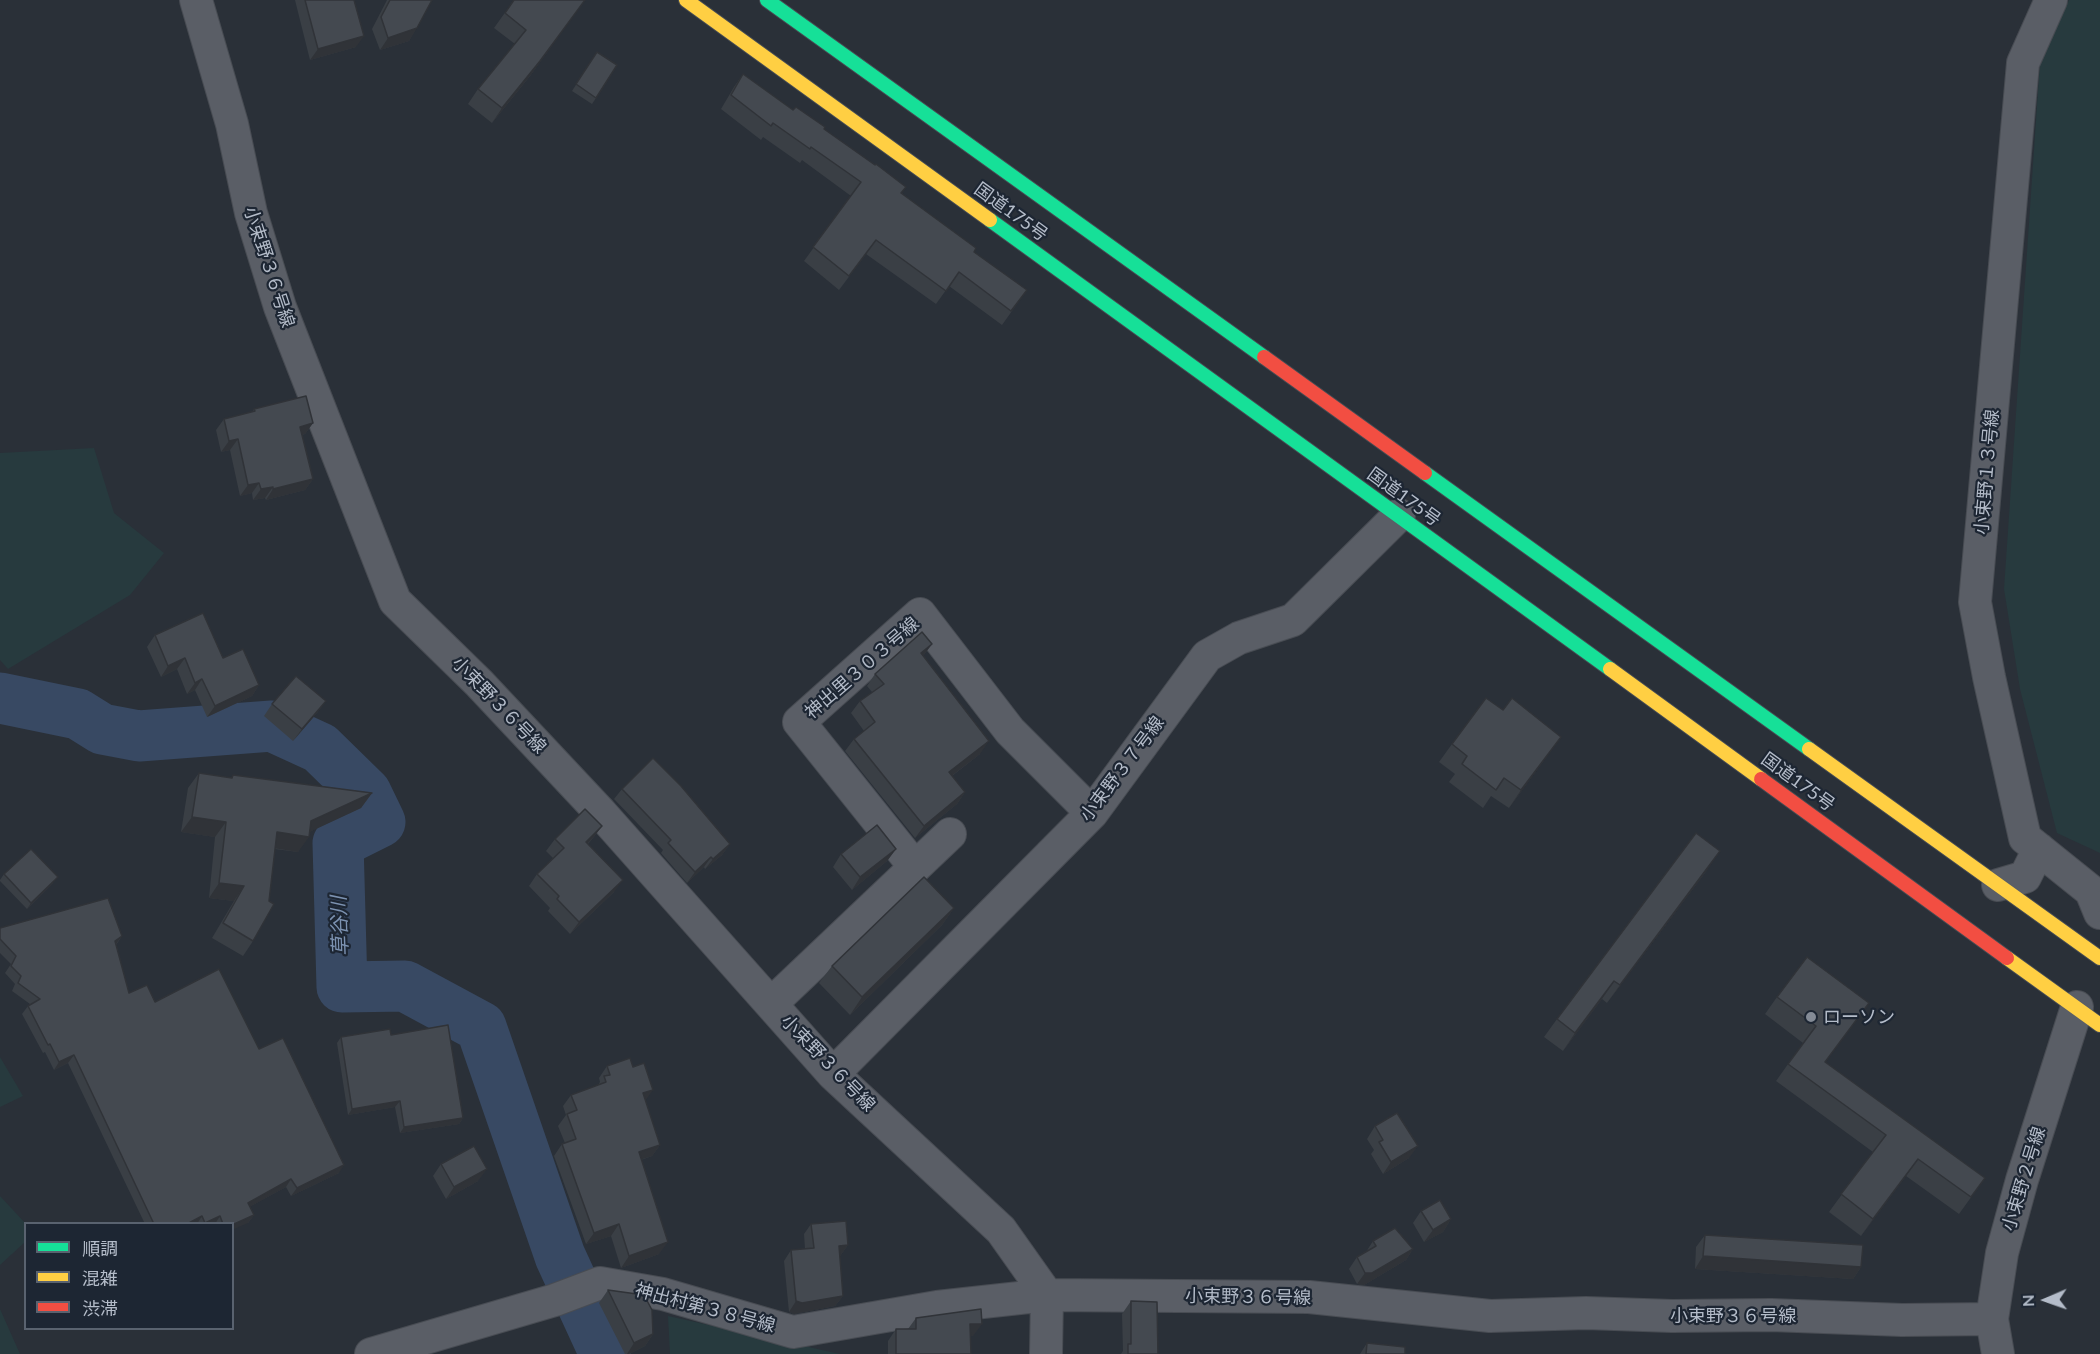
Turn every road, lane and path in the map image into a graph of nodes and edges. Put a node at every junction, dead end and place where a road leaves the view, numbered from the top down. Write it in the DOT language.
graph roads {
  1 [pos="196,0"];
  2 [pos="686,0"];
  3 [pos="767,0"];
  4 [pos="2051,0"];
  5 [pos="1399,515"];
  6 [pos="1092,813"];
  7 [pos="950,834"];
  8 [pos="2039,849"];
  9 [pos="915,867"];
  10 [pos="1998,885"];
  11 [pos="2100,913"];
  12 [pos="2098,950"];
  13 [pos="772,1003"];
  14 [pos="2089,1016"];
  15 [pos="833,1074"];
  16 [pos="1047,1295"];
  17 [pos="1992,1319"];
  18 [pos="371,1354"];
  19 [pos="1046,1354"];
  20 [pos="1998,1354"];
  1 -- 13 [label="street, 小束野３６号線"];
  2 -- 5 [label="highway, 国道175号"];
  3 -- 10 [label="highway, 国道175号"];
  4 -- 8 [label="street, 小束野１３号線"];
  5 -- 6 [label="street, 小束野３７号線"];
  5 -- 14 [label="highway, 国道175号"];
  6 -- 9 [label="street, 神出里３０３号線"];
  6 -- 15 [label="street, 小束野３７号線"];
  7 -- 9 [label="street"];
  8 -- 10 [label="street"];
  8 -- 11 [label="street, 小束野１３号線"];
  9 -- 13 [label="street"];
  10 -- 12 [label="highway, 国道175号"];
  13 -- 15 [label="street, 小束野３６号線"];
  14 -- 17 [label="street, 小束野２号線"];
  15 -- 16 [label="street, 小束野３６号線"];
  16 -- 17 [label="street, 小束野３６号線"];
  16 -- 18 [label="street, 神出村第３８号線"];
  16 -- 19 [label="street"];
  17 -- 20 [label="street, 小束野２号線"];
}
